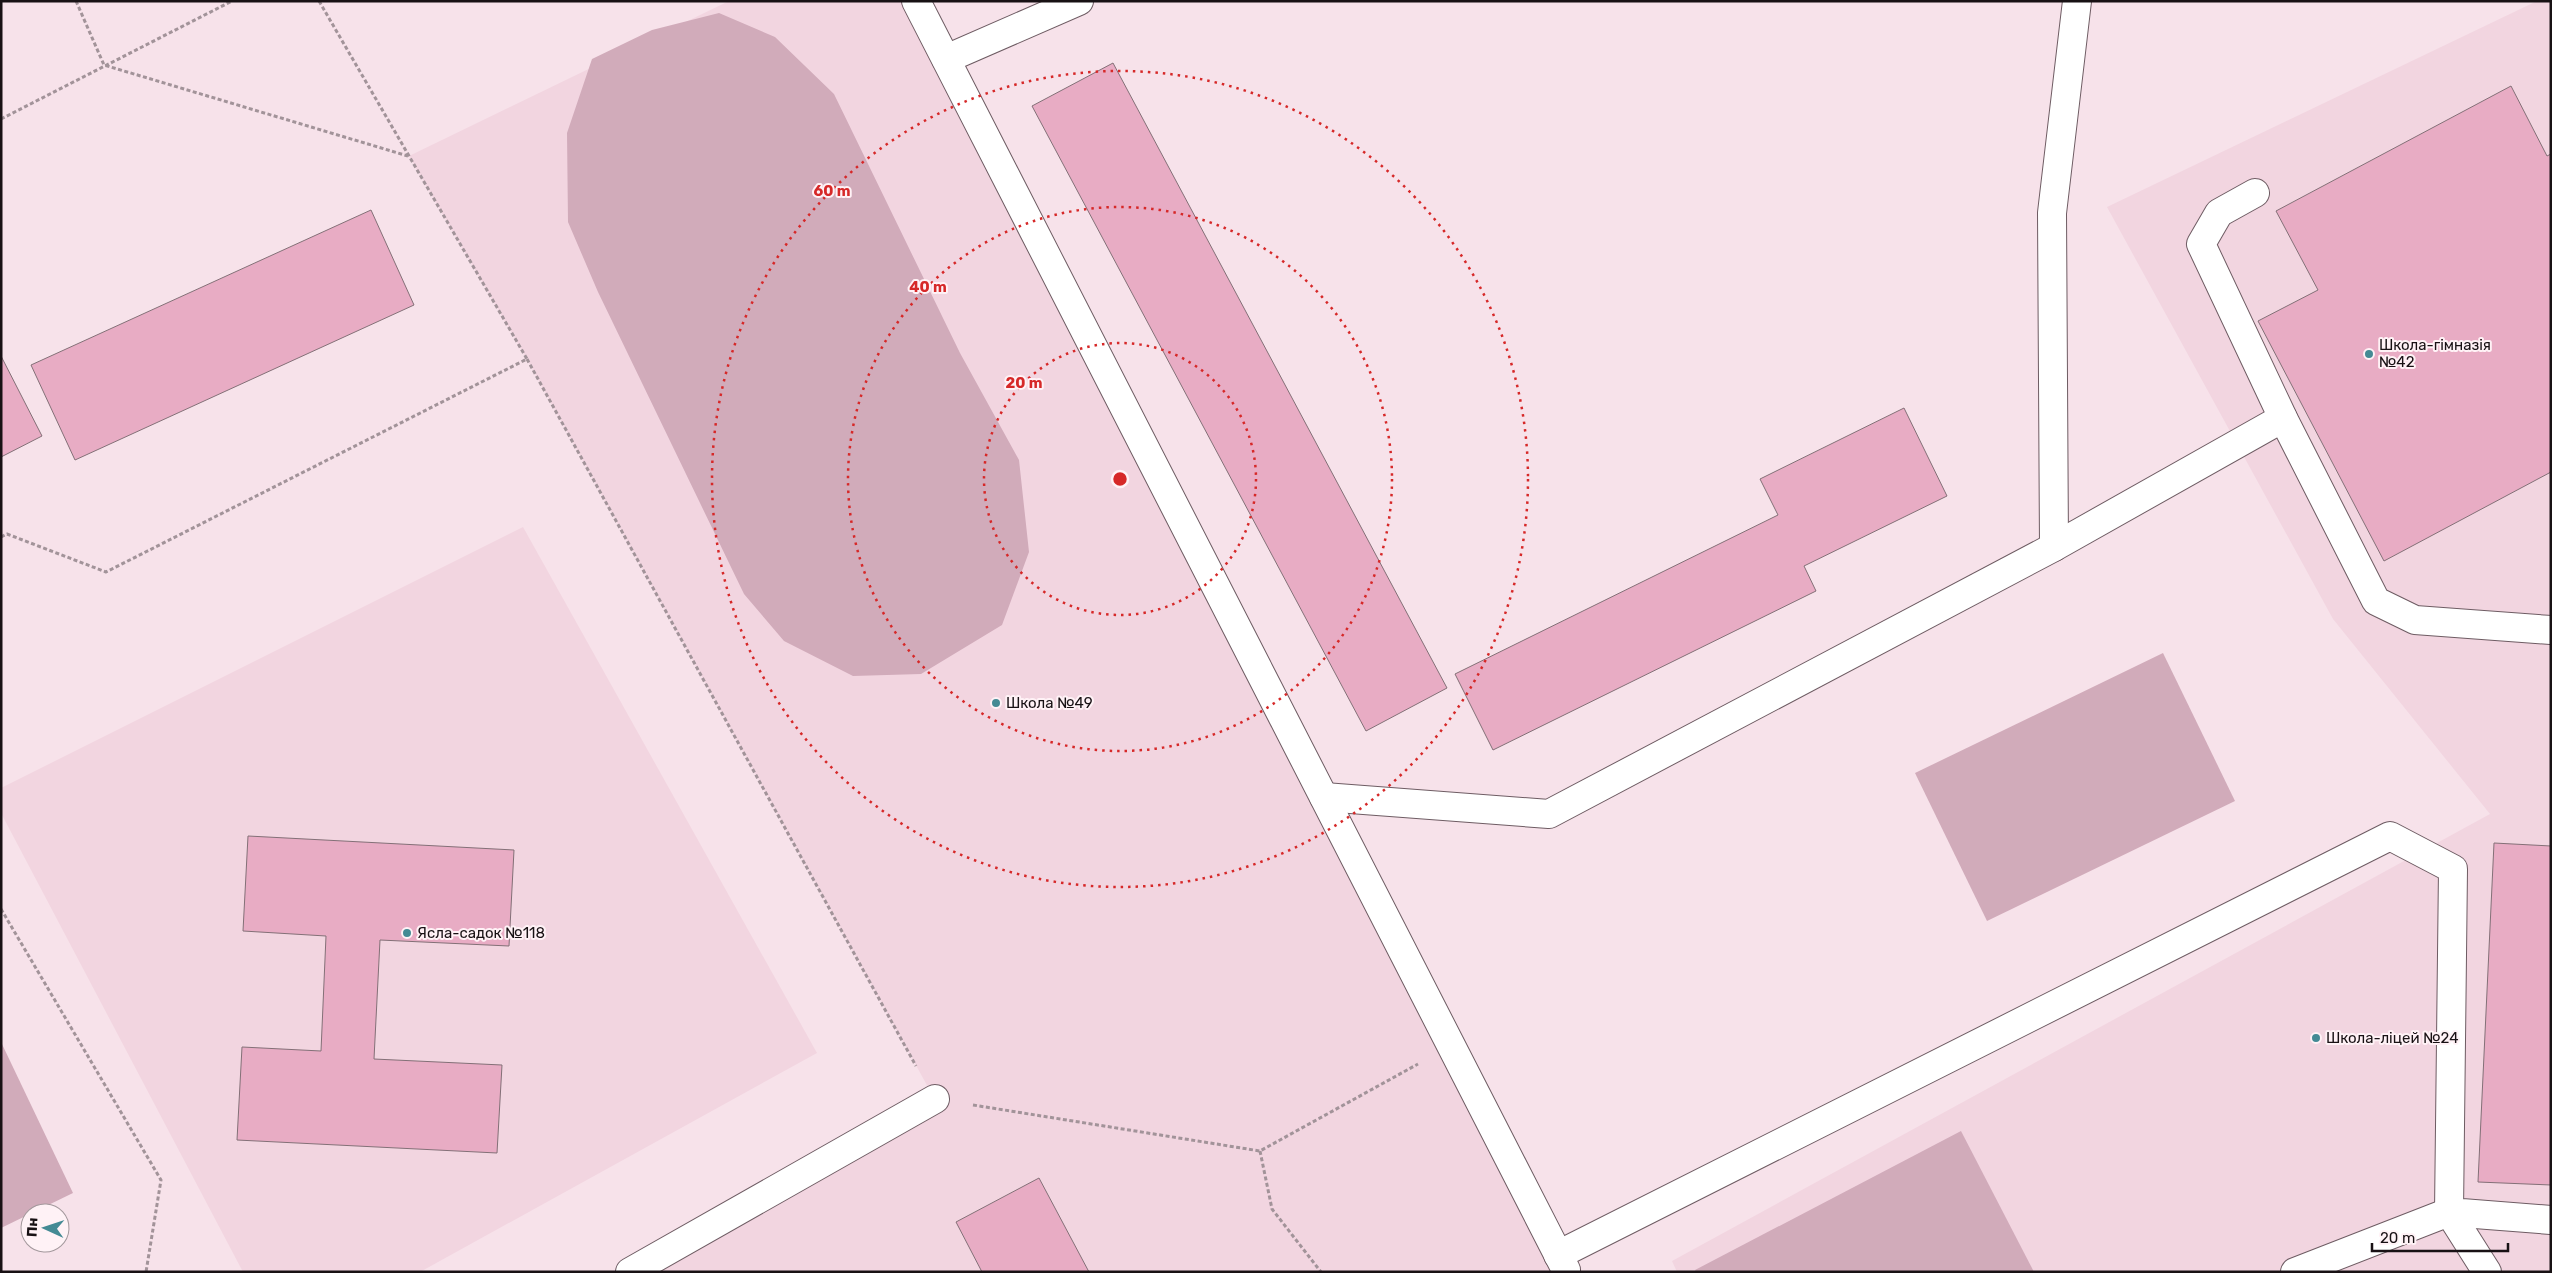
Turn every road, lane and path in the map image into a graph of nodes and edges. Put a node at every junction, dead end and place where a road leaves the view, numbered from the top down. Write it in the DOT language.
graph roads {
  1 [pos="76,1"];
  2 [pos="232,1"];
  3 [pos="319,1"];
  4 [pos="916,1"];
  5 [pos="1079,1"];
  6 [pos="2077,1"];
  7 [pos="946,59"];
  8 [pos="104,65"];
  9 [pos="1,119"];
  10 [pos="408,156"];
  11 [pos="2255,193"];
  12 [pos="527,359"];
  13 [pos="2283,418"];
  14 [pos="1,537"];
  15 [pos="2054,547"];
  16 [pos="2551,630"];
  17 [pos="1324,796"];
  18 [pos="1,910"];
  19 [pos="1452,1046"];
  20 [pos="934,1099"];
  21 [pos="1260,1151"];
  22 [pos="2449,1212"];
  23 [pos="2551,1220"];
  24 [pos="1562,1263"];
  25 [pos="146,1272"];
  26 [pos="630,1272"];
  27 [pos="1321,1272"];
  28 [pos="2295,1272"];
  29 [pos="2487,1272"];
  1 -- 8 [label="path"];
  2 -- 8 [label="path"];
  3 -- 10 [label="path"];
  4 -- 7 [label="lane"];
  5 -- 7 [label="lane"];
  6 -- 15 [label="lane"];
  7 -- 17 [label="lane"];
  8 -- 9 [label="path"];
  8 -- 10 [label="path"];
  10 -- 12 [label="path"];
  11 -- 13 [label="lane"];
  12 -- 14 [label="path"];
  12 -- 20 [label="path"];
  13 -- 15 [label="lane"];
  13 -- 16 [label="lane"];
  15 -- 17 [label="lane"];
  17 -- 19 [label="lane"];
  18 -- 25 [label="path"];
  19 -- 21 [label="path"];
  19 -- 24 [label="lane"];
  20 -- 21 [label="path"];
  20 -- 26 [label="lane"];
  21 -- 27 [label="path"];
  22 -- 23 [label="lane"];
  22 -- 24 [label="lane"];
  22 -- 28 [label="lane"];
  22 -- 29 [label="lane"];
}
